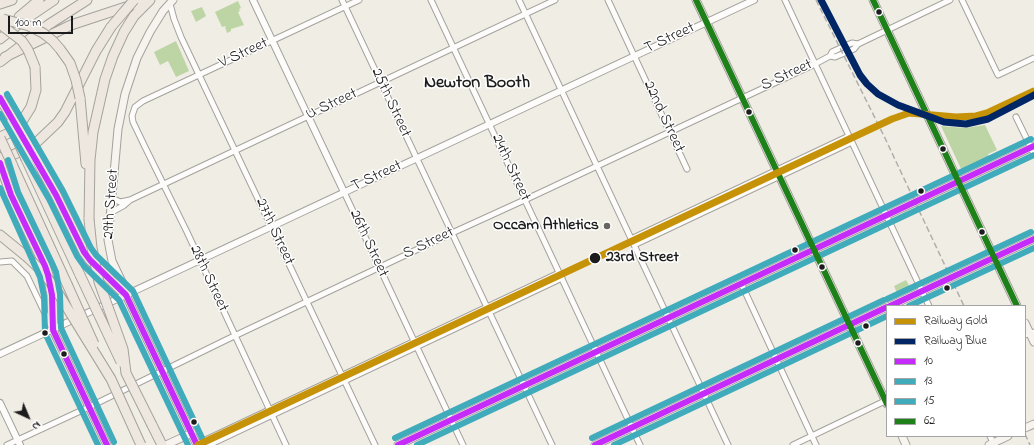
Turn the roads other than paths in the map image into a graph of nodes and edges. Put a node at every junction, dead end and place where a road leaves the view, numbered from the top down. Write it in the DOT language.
graph roads {
  1 [pos="12,0"];
  2 [pos="39,0"];
  3 [pos="54,0"];
  4 [pos="87,0"];
  5 [pos="134,0"];
  6 [pos="148,0"];
  7 [pos="253,0"];
  8 [pos="342,0"];
  9 [pos="359,0"];
  10 [pos="431,0"];
  11 [pos="519,0"];
  12 [pos="555,0"];
  13 [pos="608,0"];
  14 [pos="696,0"];
  15 [pos="754,0"];
  16 [pos="785,0"];
  17 [pos="873,0"];
  18 [pos="950,0"];
  19 [pos="962,0"];
  20 [pos="172,2"];
  21 [pos="0,4"];
  22 [pos="345,7"];
  23 [pos="526,14"];
  24 [pos="158,17"];
  25 [pos="174,19"];
  26 [pos="1,21"];
  27 [pos="707,22"];
  28 [pos="887,29"];
  29 [pos="0,34"];
  30 [pos="0,39"];
  31 [pos="272,41"];
  32 [pos="453,48"];
  33 [pos="634,56"];
  34 [pos="1034,58"];
  35 [pos="3,60"];
  36 [pos="815,64"];
  37 [pos="200,75"];
  38 [pos="380,82"];
  39 [pos="562,90"];
  40 [pos="0,98"];
  41 [pos="742,98"];
  42 [pos="0,104"];
  43 [pos="133,112"];
  44 [pos="308,116"];
  45 [pos="1016,117"];
  46 [pos="489,124"];
  47 [pos="670,132"];
  48 [pos="849,136"];
  49 [pos="0,137"];
  50 [pos="852,142"];
  51 [pos="1033,149"];
  52 [pos="235,150"];
  53 [pos="30,157"];
  54 [pos="0,158"];
  55 [pos="416,158"];
  56 [pos="1,166"];
  57 [pos="597,166"];
  58 [pos="687,169"];
  59 [pos="778,174"];
  60 [pos="959,181"];
  61 [pos="89,182"];
  62 [pos="163,185"];
  63 [pos="344,192"];
  64 [pos="112,194"];
  65 [pos="130,200"];
  66 [pos="525,200"];
  67 [pos="110,213"];
  68 [pos="886,215"];
  69 [pos="271,226"];
  70 [pos="452,233"];
  71 [pos="2,238"];
  72 [pos="1034,238"];
  73 [pos="631,239"];
  74 [pos="634,245"];
  75 [pos="813,249"];
  76 [pos="994,257"];
  77 [pos="200,260"];
  78 [pos="0,262"];
  79 [pos="380,268"];
  80 [pos="561,276"];
  81 [pos="741,283"];
  82 [pos="922,291"];
  83 [pos="126,295"];
  84 [pos="307,302"];
  85 [pos="892,305"];
  86 [pos="929,305"];
  87 [pos="1017,305"];
  88 [pos="886,308"];
  89 [pos="488,310"];
  90 [pos="668,318"];
  91 [pos="849,326"];
  92 [pos="53,330"];
  93 [pos="1030,334"];
  94 [pos="235,336"];
  95 [pos="414,341"];
  96 [pos="1034,342"];
  97 [pos="417,347"];
  98 [pos="597,351"];
  99 [pos="1,354"];
  100 [pos="777,359"];
  101 [pos="162,371"];
  102 [pos="126,373"];
  103 [pos="342,376"];
  104 [pos="111,380"];
  105 [pos="344,381"];
  106 [pos="524,386"];
  107 [pos="705,394"];
  108 [pos="886,402"];
  109 [pos="0,403"];
  110 [pos="89,407"];
  111 [pos="270,409"];
  112 [pos="272,415"];
  113 [pos="451,420"];
  114 [pos="632,428"];
  115 [pos="192,433"];
  116 [pos="813,436"];
  117 [pos="1006,437"];
  118 [pos="18,442"];
  119 [pos="197,444"];
  120 [pos="992,444"];
  121 [pos="7,445"];
  122 [pos="107,445"];
  123 [pos="141,445"];
  124 [pos="162,445"];
  125 [pos="166,445"];
  126 [pos="209,445"];
  127 [pos="286,445"];
  128 [pos="374,445"];
  129 [pos="398,445"];
  130 [pos="463,445"];
  131 [pos="552,445"];
  132 [pos="595,445"];
  133 [pos="640,445"];
  134 [pos="728,445"];
  135 [pos="793,445"];
  136 [pos="816,445"];
  1 -- 21 [label="highway"];
  2 -- 29 [label="highway"];
  3 -- 30 [label="highway"];
  4 -- 35 [label="highway"];
  5 -- 54 [label="highway, bridge"];
  6 -- 35 [label="highway"];
  6 -- 61 [label="highway"];
  7 -- 31 [label="street, 26th Street"];
  8 -- 22 [label="street, 25th Street"];
  9 -- 22 [label="street, V Street"];
  10 -- 32 [label="street, 24th Street"];
  11 -- 23 [label="street"];
  12 -- 23 [label="street, U Street"];
  13 -- 33 [label="street, 22nd Street"];
  14 -- 27 [label="main road"];
  15 -- 27 [label="street, T Street"];
  16 -- 36 [label="street"];
  17 -- 28 [label="main road"];
  18 -- 28 [label="street, S Street"];
  19 -- 34 [label="street"];
  20 -- 24 [label="main road, 29th Street"];
  20 -- 25 [label="street, 27th Street"];
  22 -- 31 [label="street, V Street"];
  22 -- 38 [label="street, 25th Street"];
  23 -- 32 [label="street, U Street"];
  23 -- 39 [label="street"];
  24 -- 25 [label="street"];
  24 -- 64 [label="main road, 29th Street"];
  25 -- 37 [label="street, 27th Street"];
  26 -- 49 [label="highway, bridge"];
  26 -- 61 [label="highway, bridge"];
  27 -- 33 [label="street, T Street"];
  27 -- 41 [label="main road"];
  28 -- 36 [label="street, S Street"];
  28 -- 60 [label="main road"];
  31 -- 37 [label="street, V Street"];
  31 -- 44 [label="street, 26th Street"];
  32 -- 38 [label="street, U Street"];
  32 -- 46 [label="street, 24th Street"];
  33 -- 39 [label="street, T Street"];
  33 -- 47 [label="street, 22nd Street"];
  36 -- 41 [label="street, S Street"];
  36 -- 48 [label="street"];
  37 -- 43 [label="street, V Street"];
  37 -- 52 [label="street, 27th Street"];
  38 -- 44 [label="street, U Street"];
  38 -- 55 [label="street, 25th Street"];
  39 -- 46 [label="street, T Street"];
  39 -- 57 [label="street"];
  40 -- 53 [label="highway, bridge"];
  41 -- 47 [label="street, S Street"];
  41 -- 59 [label="main road"];
  42 -- 53 [label="highway, bridge"];
  43 -- 62 [label="street, 28th Street"];
  44 -- 52 [label="street, U Street"];
  44 -- 63 [label="street, 26th Street"];
  45 -- 51 [label="street"];
  46 -- 55 [label="street, T Street"];
  46 -- 66 [label="street, 24th Street"];
  47 -- 57 [label="street, S Street"];
  47 -- 58 [label="street, 22nd Street"];
  48 -- 50 [label="street"];
  48 -- 59 [label="street"];
  49 -- 104 [label="highway, bridge"];
  50 -- 59 [label="street"];
  50 -- 68 [label="street"];
  51 -- 60 [label="main road"];
  52 -- 62 [label="street, U Street"];
  52 -- 69 [label="street, 27th Street"];
  53 -- 83 [label="highway"];
  53 -- 102 [label="highway, bridge"];
  55 -- 63 [label="street, T Street"];
  55 -- 70 [label="street, 25th Street"];
  56 -- 92 [label="highway"];
  57 -- 66 [label="street, S Street"];
  57 -- 73 [label="street"];
  59 -- 73 [label="street"];
  59 -- 74 [label="street"];
  59 -- 75 [label="main road"];
  60 -- 68 [label="main road"];
  60 -- 76 [label="main road"];
  61 -- 102 [label="highway, bridge"];
  62 -- 65 [label="street, U Street"];
  62 -- 77 [label="street, 28th Street"];
  63 -- 69 [label="street, T Street"];
  63 -- 79 [label="street, 26th Street"];
  64 -- 65 [label="street"];
  64 -- 67 [label="main road, 29th Street"];
  65 -- 67 [label="street, U Street"];
  66 -- 70 [label="street, S Street"];
  66 -- 80 [label="street, 24th Street"];
  67 -- 83 [label="main road, 29th Street"];
  68 -- 75 [label="main road"];
  68 -- 82 [label="street"];
  69 -- 77 [label="street, T Street"];
  69 -- 84 [label="street, 27th Street"];
  70 -- 79 [label="street, S Street"];
  70 -- 89 [label="street, 25th Street"];
  71 -- 104 [label="highway, bridge"];
  72 -- 76 [label="main road"];
  73 -- 74 [label="street"];
  74 -- 90 [label="street"];
  75 -- 81 [label="main road"];
  75 -- 91 [label="main road"];
  76 -- 82 [label="main road"];
  76 -- 87 [label="main road"];
  77 -- 83 [label="street, T Street"];
  77 -- 94 [label="street, 28th Street"];
  78 -- 92 [label="street"];
  79 -- 84 [label="street, S Street"];
  79 -- 95 [label="street, 26th Street"];
  80 -- 89 [label="street"];
  80 -- 98 [label="street, 24th Street"];
  81 -- 90 [label="main road"];
  81 -- 100 [label="street"];
  82 -- 85 [label="main road"];
  82 -- 86 [label="street"];
  83 -- 92 [label="street, T Street"];
  83 -- 101 [label="main road, 29th Street"];
  84 -- 94 [label="street, S Street"];
  84 -- 103 [label="street, 27th Street"];
  88 -- 91 [label="main road"];
  89 -- 95 [label="street"];
  89 -- 97 [label="street"];
  89 -- 106 [label="street, 25th Street"];
  90 -- 98 [label="main road"];
  90 -- 107 [label="street"];
  91 -- 100 [label="main road"];
  91 -- 108 [label="main road"];
  92 -- 99 [label="street, T Street"];
  92 -- 110 [label="main road"];
  93 -- 96 [label="main road"];
  94 -- 101 [label="street, S Street"];
  94 -- 111 [label="street, 28th Street"];
  95 -- 97 [label="street, 26th Street"];
  95 -- 103 [label="street"];
  97 -- 105 [label="street"];
  97 -- 113 [label="street, 26th Street"];
  98 -- 106 [label="main road"];
  98 -- 114 [label="street, 24th Street"];
  100 -- 107 [label="main road"];
  100 -- 116 [label="street"];
  101 -- 110 [label="street, S Street"];
  101 -- 115 [label="main road, 29th Street"];
  102 -- 124 [label="highway, bridge"];
  103 -- 105 [label="street, 27th Street"];
  103 -- 111 [label="street"];
  104 -- 123 [label="highway, bridge"];
  105 -- 112 [label="street"];
  105 -- 128 [label="street, 27th Street"];
  106 -- 113 [label="main road"];
  106 -- 131 [label="street, 25th Street"];
  107 -- 114 [label="main road"];
  107 -- 134 [label="street"];
  108 -- 116 [label="street"];
  109 -- 118 [label="street"];
  110 -- 118 [label="street, S Street"];
  110 -- 122 [label="main road"];
  111 -- 112 [label="street, 28th Street"];
  111 -- 119 [label="street"];
  112 -- 126 [label="street"];
  112 -- 127 [label="street, 28th Street"];
  113 -- 129 [label="main road"];
  113 -- 130 [label="street, 26th Street"];
  114 -- 132 [label="main road"];
  114 -- 133 [label="street, 24th Street"];
  115 -- 119 [label="main road, 29th Street"];
  115 -- 125 [label="main road"];
  116 -- 135 [label="street"];
  116 -- 136 [label="street"];
  117 -- 120 [label="main road"];
  118 -- 121 [label="street, S Street"];
}
